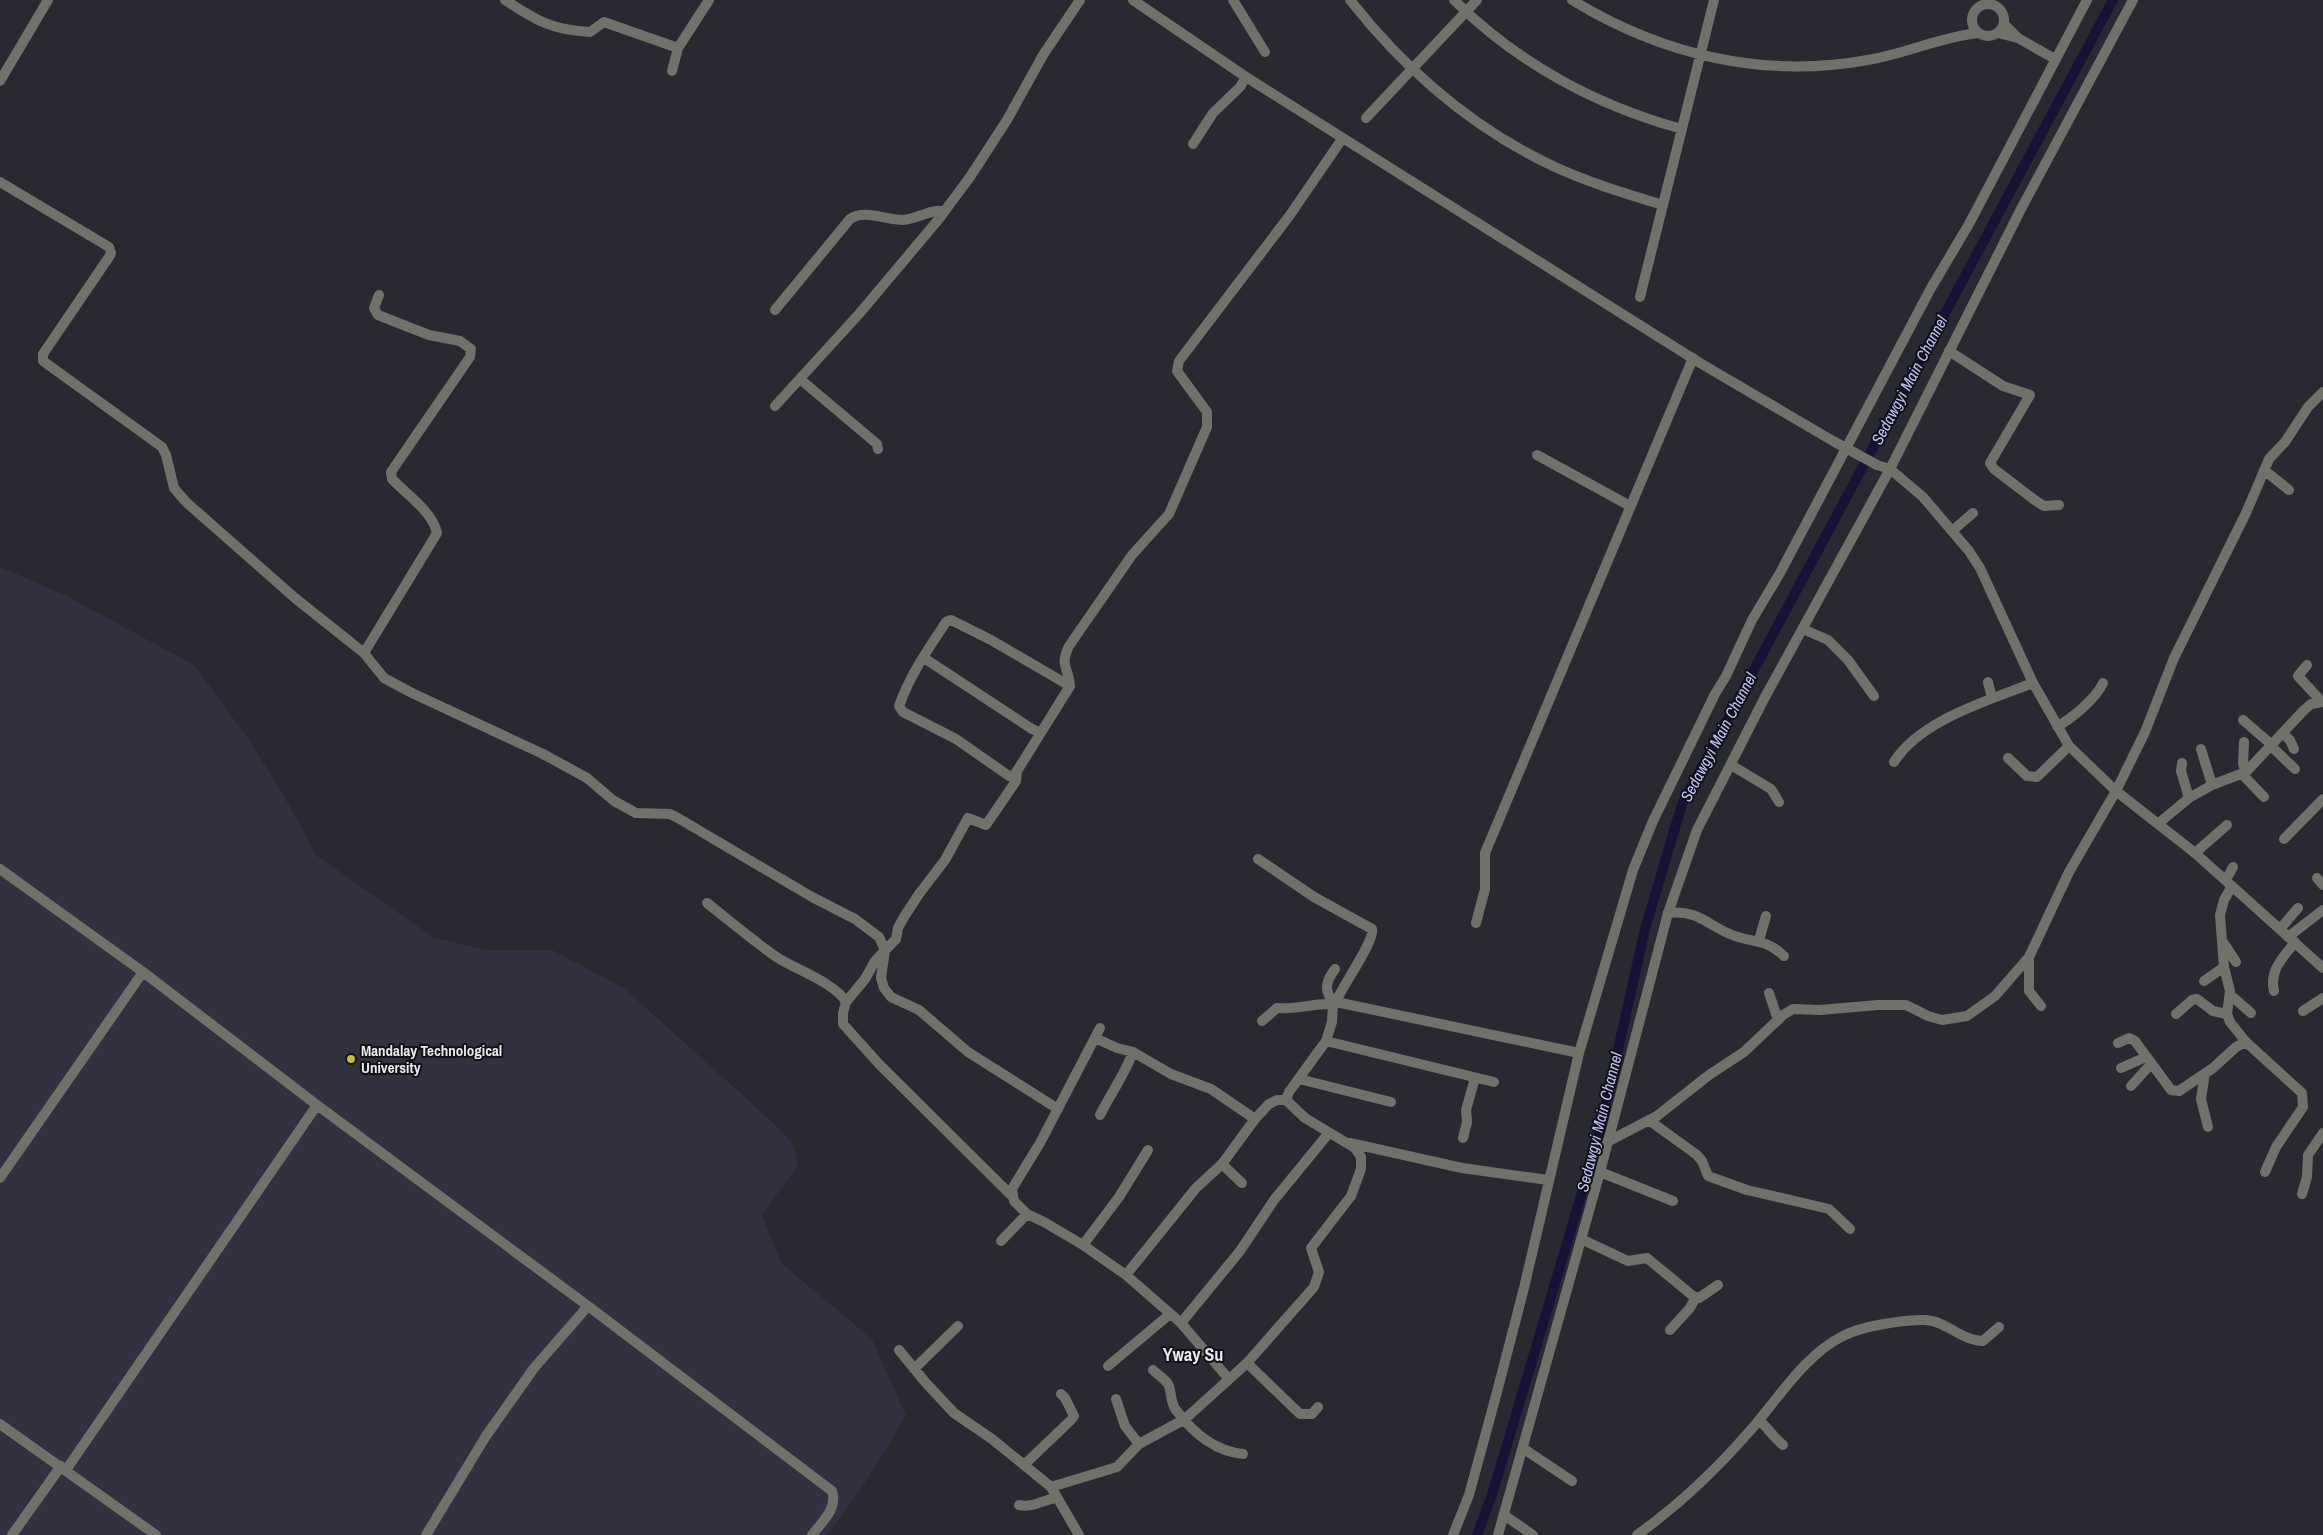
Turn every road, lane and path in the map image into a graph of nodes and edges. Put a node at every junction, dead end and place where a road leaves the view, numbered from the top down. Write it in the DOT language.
graph roads {
  1 [pos="48,0"];
  2 [pos="505,0"];
  3 [pos="709,0"];
  4 [pos="1080,0"];
  5 [pos="1133,0"];
  6 [pos="1234,0"];
  7 [pos="1350,0"];
  8 [pos="1454,0"];
  9 [pos="1476,0"];
  10 [pos="1572,0"];
  11 [pos="1714,0"];
  12 [pos="2087,0"];
  13 [pos="2133,0"];
  14 [pos="1983,2"];
  15 [pos="1974,5"];
  16 [pos="1972,20"];
  17 [pos="2004,24"];
  18 [pos="1978,33"];
  19 [pos="1998,33"];
  20 [pos="1956,35"];
  21 [pos="2018,38"];
  22 [pos="678,48"];
  23 [pos="1265,52"];
  24 [pos="1699,54"];
  25 [pos="2056,59"];
  26 [pos="1412,69"];
  27 [pos="672,71"];
  28 [pos="1246,77"];
  29 [pos="0,81"];
  30 [pos="1366,118"];
  31 [pos="1682,129"];
  32 [pos="1342,139"];
  33 [pos="1193,144"];
  34 [pos="0,182"];
  35 [pos="1663,206"];
  36 [pos="944,211"];
  37 [pos="378,295"];
  38 [pos="1640,296"];
  39 [pos="775,310"];
  40 [pos="1949,351"];
  41 [pos="1693,358"];
  42 [pos="800,378"];
  43 [pos="2323,392"];
  44 [pos="775,406"];
  45 [pos="878,448"];
  46 [pos="1850,450"];
  47 [pos="1537,455"];
  48 [pos="1890,468"];
  49 [pos="2264,470"];
  50 [pos="2289,490"];
  51 [pos="2059,505"];
  52 [pos="1630,506"];
  53 [pos="1973,513"];
  54 [pos="1952,531"];
  55 [pos="1803,629"];
  56 [pos="364,653"];
  57 [pos="924,658"];
  58 [pos="2307,665"];
  59 [pos="1988,682"];
  60 [pos="2033,683"];
  61 [pos="2103,683"];
  62 [pos="1070,686"];
  63 [pos="1874,696"];
  64 [pos="1992,698"];
  65 [pos="2323,702"];
  66 [pos="2243,720"];
  67 [pos="2057,726"];
  68 [pos="1039,732"];
  69 [pos="2283,734"];
  70 [pos="2244,742"];
  71 [pos="2272,745"];
  72 [pos="2069,746"];
  73 [pos="2201,749"];
  74 [pos="2294,749"];
  75 [pos="2008,758"];
  76 [pos="1894,762"];
  77 [pos="2182,763"];
  78 [pos="1731,765"];
  79 [pos="2295,769"];
  80 [pos="1017,770"];
  81 [pos="2244,773"];
  82 [pos="2212,785"];
  83 [pos="2116,790"];
  84 [pos="2264,797"];
  85 [pos="2189,798"];
  86 [pos="2323,800"];
  87 [pos="1779,802"];
  88 [pos="2159,823"];
  89 [pos="2227,825"];
  90 [pos="2284,839"];
  91 [pos="2196,854"];
  92 [pos="1258,860"];
  93 [pos="2233,867"];
  94 [pos="0,869"];
  95 [pos="2229,883"];
  96 [pos="707,903"];
  97 [pos="2298,908"];
  98 [pos="2323,910"];
  99 [pos="1668,913"];
  100 [pos="1766,916"];
  101 [pos="1476,923"];
  102 [pos="2280,929"];
  103 [pos="1759,940"];
  104 [pos="2292,940"];
  105 [pos="2222,942"];
  106 [pos="885,950"];
  107 [pos="1784,956"];
  108 [pos="2029,957"];
  109 [pos="2236,962"];
  110 [pos="2224,967"];
  111 [pos="2323,968"];
  112 [pos="1335,969"];
  113 [pos="143,972"];
  114 [pos="2204,981"];
  115 [pos="2274,991"];
  116 [pos="1769,993"];
  117 [pos="2323,998"];
  118 [pos="2230,999"];
  119 [pos="846,1002"];
  120 [pos="1334,1003"];
  121 [pos="2041,1006"];
  122 [pos="2303,1011"];
  123 [pos="2251,1013"];
  124 [pos="2176,1014"];
  125 [pos="2227,1014"];
  126 [pos="1778,1020"];
  127 [pos="1262,1021"];
  128 [pos="1100,1028"];
  129 [pos="1095,1038"];
  130 [pos="1326,1041"];
  131 [pos="2246,1042"];
  132 [pos="2118,1043"];
  133 [pos="1133,1052"];
  134 [pos="1579,1053"];
  135 [pos="2149,1061"];
  136 [pos="2121,1068"];
  137 [pos="2205,1073"];
  138 [pos="1475,1078"];
  139 [pos="1299,1079"];
  140 [pos="1494,1082"];
  141 [pos="2131,1086"];
  142 [pos="1286,1100"];
  143 [pos="1391,1102"];
  144 [pos="317,1105"];
  145 [pos="1058,1109"];
  146 [pos="1100,1115"];
  147 [pos="1255,1119"];
  148 [pos="1650,1121"];
  149 [pos="2208,1127"];
  150 [pos="2323,1133"];
  151 [pos="1328,1134"];
  152 [pos="1463,1138"];
  153 [pos="1347,1142"];
  154 [pos="1607,1142"];
  155 [pos="1148,1150"];
  156 [pos="1222,1164"];
  157 [pos="1600,1172"];
  158 [pos="2265,1172"];
  159 [pos="0,1178"];
  160 [pos="1548,1180"];
  161 [pos="1242,1183"];
  162 [pos="2302,1194"];
  163 [pos="1013,1198"];
  164 [pos="1673,1201"];
  165 [pos="1027,1214"];
  166 [pos="1850,1229"];
  167 [pos="1581,1239"];
  168 [pos="1001,1241"];
  169 [pos="1083,1245"];
  170 [pos="1126,1275"];
  171 [pos="1718,1285"];
  172 [pos="1696,1297"];
  173 [pos="588,1306"];
  174 [pos="1170,1314"];
  175 [pos="1181,1323"];
  176 [pos="958,1326"];
  177 [pos="1999,1328"];
  178 [pos="1670,1330"];
  179 [pos="899,1350"];
  180 [pos="1247,1363"];
  181 [pos="1108,1366"];
  182 [pos="914,1369"];
  183 [pos="1153,1370"];
  184 [pos="1228,1378"];
  185 [pos="1061,1394"];
  186 [pos="1116,1399"];
  187 [pos="1318,1407"];
  188 [pos="1186,1419"];
  189 [pos="1759,1420"];
  190 [pos="0,1424"];
  191 [pos="1139,1444"];
  192 [pos="1782,1445"];
  193 [pos="1524,1449"];
  194 [pos="1243,1454"];
  195 [pos="1024,1465"];
  196 [pos="63,1468"];
  197 [pos="1572,1481"];
  198 [pos="1051,1487"];
  199 [pos="1056,1498"];
  200 [pos="1019,1505"];
  201 [pos="1504,1515"];
  202 [pos="12,1535"];
  203 [pos="156,1535"];
  204 [pos="426,1535"];
  205 [pos="812,1535"];
  206 [pos="1079,1535"];
  207 [pos="1453,1535"];
  208 [pos="1498,1535"];
  209 [pos="1533,1535"];
  210 [pos="1637,1535"];
  1 -- 29 [label="street"];
  2 -- 22 [label="street"];
  3 -- 22 [label="street"];
  4 -- 36 [label="street"];
  5 -- 28 [label="street"];
  6 -- 23 [label="street"];
  7 -- 26 [label="street"];
  8 -- 31 [label="street"];
  9 -- 26 [label="street"];
  10 -- 24 [label="street"];
  11 -- 24 [label="street"];
  12 -- 25 [label="street"];
  13 -- 40 [label="street"];
  14 -- 15 [label="street"];
  14 -- 17 [label="street"];
  15 -- 16 [label="street"];
  16 -- 18 [label="street"];
  16 -- 20 [label="street"];
  17 -- 19 [label="street"];
  17 -- 21 [label="street"];
  18 -- 19 [label="street"];
  18 -- 20 [label="street"];
  19 -- 21 [label="street"];
  20 -- 24 [label="street"];
  21 -- 25 [label="street"];
  22 -- 27 [label="street"];
  24 -- 31 [label="street"];
  25 -- 46 [label="street"];
  26 -- 30 [label="street"];
  26 -- 35 [label="street"];
  28 -- 32 [label="street"];
  28 -- 33 [label="street"];
  31 -- 35 [label="street"];
  32 -- 41 [label="street"];
  32 -- 62 [label="street"];
  34 -- 56 [label="street"];
  35 -- 38 [label="street"];
  36 -- 39 [label="street"];
  36 -- 42 [label="street"];
  37 -- 56 [label="street"];
  40 -- 48 [label="street"];
  40 -- 51 [label="street"];
  41 -- 46 [label="street"];
  41 -- 52 [label="street"];
  42 -- 44 [label="street"];
  42 -- 45 [label="street"];
  43 -- 49 [label="street"];
  46 -- 48 [label="street"];
  46 -- 134 [label="street"];
  47 -- 52 [label="street"];
  48 -- 54 [label="street"];
  48 -- 55 [label="street"];
  49 -- 50 [label="street"];
  49 -- 83 [label="street"];
  52 -- 101 [label="street"];
  53 -- 54 [label="street"];
  54 -- 60 [label="street"];
  55 -- 63 [label="street"];
  55 -- 78 [label="street"];
  56 -- 106 [label="street"];
  57 -- 62 [label="street"];
  57 -- 68 [label="street"];
  57 -- 80 [label="street"];
  58 -- 65 [label="street"];
  59 -- 64 [label="street"];
  60 -- 64 [label="street"];
  60 -- 67 [label="street"];
  61 -- 67 [label="street"];
  62 -- 68 [label="street"];
  64 -- 76 [label="street"];
  65 -- 69 [label="street"];
  66 -- 71 [label="street"];
  67 -- 72 [label="street"];
  68 -- 80 [label="street"];
  69 -- 71 [label="street"];
  69 -- 74 [label="street"];
  70 -- 81 [label="street"];
  71 -- 79 [label="street"];
  71 -- 81 [label="street"];
  72 -- 75 [label="street"];
  72 -- 83 [label="street"];
  73 -- 82 [label="street"];
  77 -- 85 [label="street"];
  78 -- 87 [label="street"];
  78 -- 99 [label="street"];
  80 -- 106 [label="street"];
  81 -- 82 [label="street"];
  81 -- 84 [label="street"];
  82 -- 85 [label="street"];
  83 -- 88 [label="street"];
  83 -- 108 [label="street"];
  85 -- 88 [label="street"];
  86 -- 90 [label="street"];
  88 -- 91 [label="street"];
  89 -- 91 [label="street"];
  91 -- 95 [label="street"];
  92 -- 120 [label="street"];
  93 -- 95 [label="street"];
  94 -- 113 [label="street"];
  95 -- 102 [label="street"];
  95 -- 105 [label="street"];
  96 -- 119 [label="street"];
  97 -- 102 [label="street"];
  98 -- 104 [label="street"];
  99 -- 103 [label="street"];
  99 -- 154 [label="street"];
  100 -- 103 [label="street"];
  102 -- 104 [label="street"];
  103 -- 107 [label="street"];
  104 -- 111 [label="street"];
  104 -- 115 [label="street"];
  105 -- 109 [label="street"];
  105 -- 110 [label="street"];
  106 -- 119 [label="street"];
  106 -- 145 [label="street"];
  108 -- 121 [label="street"];
  108 -- 126 [label="street"];
  110 -- 114 [label="street"];
  110 -- 118 [label="street"];
  112 -- 120 [label="street"];
  113 -- 144 [label="street"];
  113 -- 159 [label="street"];
  116 -- 126 [label="street"];
  117 -- 122 [label="street"];
  118 -- 123 [label="street"];
  118 -- 125 [label="street"];
  119 -- 163 [label="street"];
  120 -- 127 [label="street"];
  120 -- 130 [label="street"];
  120 -- 134 [label="street"];
  124 -- 125 [label="street"];
  125 -- 131 [label="street"];
  126 -- 148 [label="street"];
  128 -- 129 [label="street"];
  129 -- 133 [label="street"];
  129 -- 145 [label="street"];
  130 -- 138 [label="street"];
  130 -- 139 [label="street"];
  131 -- 137 [label="street"];
  131 -- 158 [label="street"];
  132 -- 135 [label="street"];
  133 -- 146 [label="street"];
  133 -- 147 [label="street"];
  134 -- 160 [label="street"];
  135 -- 136 [label="street"];
  135 -- 137 [label="street"];
  135 -- 141 [label="street"];
  137 -- 149 [label="street"];
  138 -- 140 [label="street"];
  138 -- 152 [label="street"];
  139 -- 142 [label="street"];
  139 -- 143 [label="street"];
  142 -- 147 [label="street"];
  142 -- 151 [label="street"];
  144 -- 173 [label="street"];
  144 -- 196 [label="street"];
  145 -- 163 [label="street"];
  147 -- 156 [label="street"];
  148 -- 154 [label="street"];
  148 -- 166 [label="street"];
  150 -- 162 [label="street"];
  151 -- 153 [label="street"];
  151 -- 175 [label="street"];
  153 -- 160 [label="street"];
  153 -- 180 [label="street"];
  154 -- 157 [label="street"];
  155 -- 169 [label="street"];
  156 -- 161 [label="street"];
  156 -- 170 [label="street"];
  157 -- 164 [label="street"];
  157 -- 167 [label="street"];
  160 -- 207 [label="street"];
  163 -- 165 [label="street"];
  165 -- 168 [label="street"];
  165 -- 169 [label="street"];
  167 -- 172 [label="street"];
  167 -- 193 [label="street"];
  169 -- 170 [label="street"];
  170 -- 174 [label="street"];
  171 -- 172 [label="street"];
  172 -- 178 [label="street"];
  173 -- 204 [label="street"];
  173 -- 205 [label="street"];
  174 -- 175 [label="street"];
  174 -- 181 [label="street"];
  175 -- 184 [label="street"];
  176 -- 182 [label="street"];
  177 -- 189 [label="street"];
  179 -- 182 [label="street"];
  180 -- 184 [label="street"];
  180 -- 187 [label="street"];
  182 -- 195 [label="street"];
  183 -- 188 [label="street"];
  184 -- 188 [label="street"];
  185 -- 195 [label="street"];
  186 -- 191 [label="street"];
  188 -- 191 [label="street"];
  188 -- 194 [label="street"];
  189 -- 192 [label="street"];
  189 -- 210 [label="street"];
  190 -- 196 [label="street"];
  191 -- 198 [label="street"];
  193 -- 197 [label="street"];
  193 -- 201 [label="street"];
  195 -- 198 [label="street"];
  196 -- 202 [label="street"];
  196 -- 203 [label="street"];
  198 -- 199 [label="street"];
  199 -- 200 [label="street"];
  199 -- 206 [label="street"];
  201 -- 208 [label="street"];
  201 -- 209 [label="street"];
}
